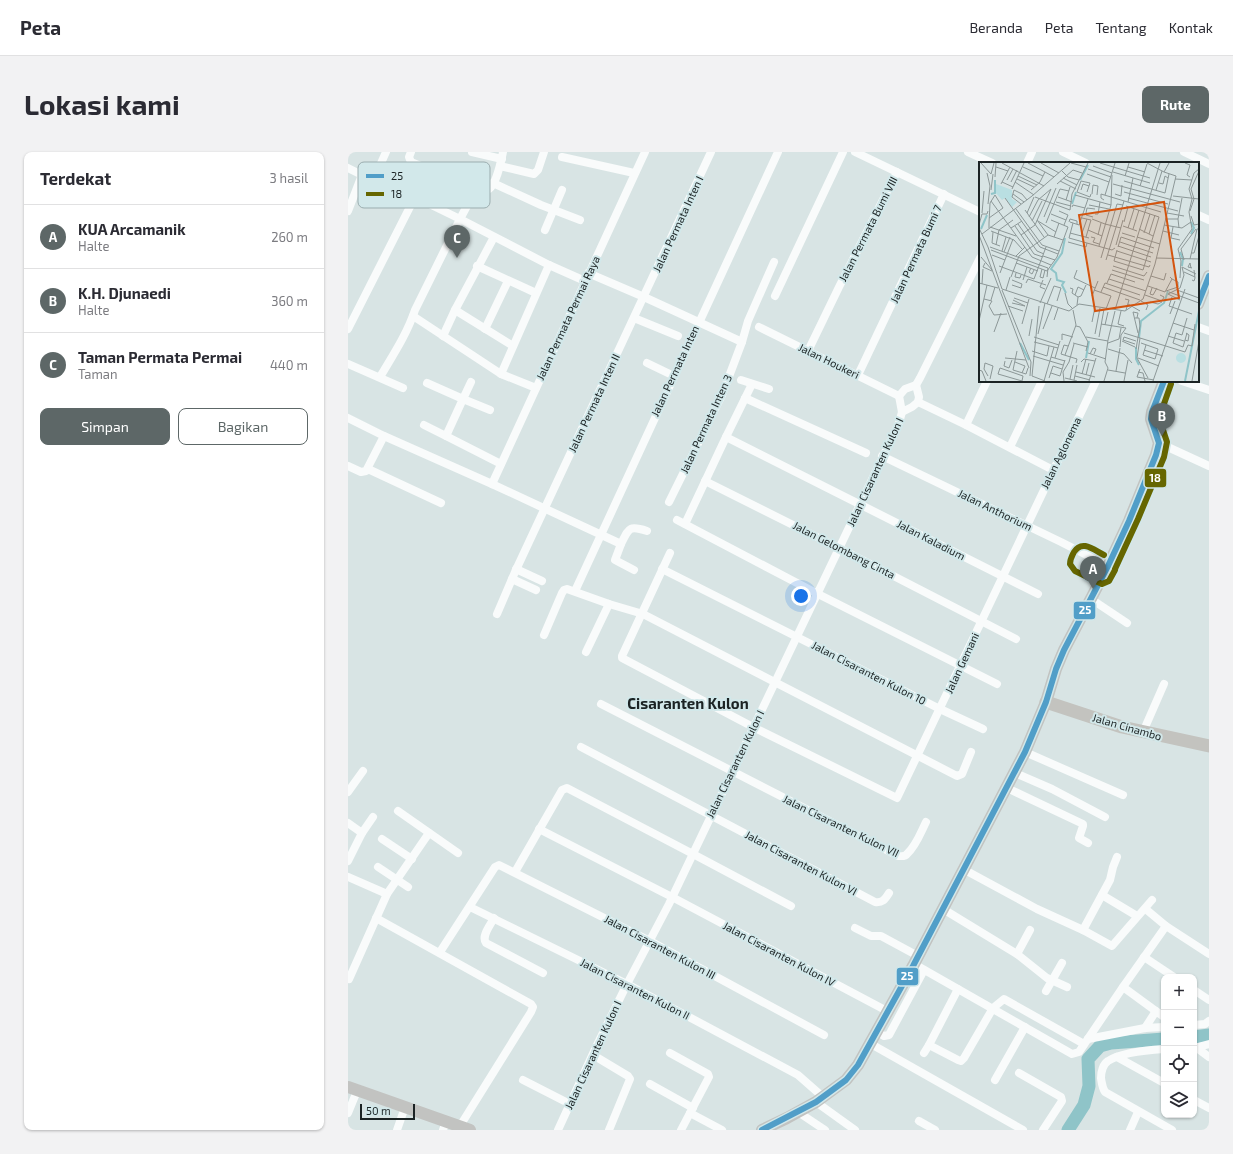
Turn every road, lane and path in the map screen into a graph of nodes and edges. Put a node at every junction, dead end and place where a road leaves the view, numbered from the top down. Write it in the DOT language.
graph roads {
  1 [pos="386,152"];
  2 [pos="411,152"];
  3 [pos="472,152"];
  4 [pos="544,152"];
  5 [pos="645,152"];
  6 [pos="711,152"];
  7 [pos="778,152"];
  8 [pos="843,152"];
  9 [pos="855,152"];
  10 [pos="968,152"];
  11 [pos="1032,152"];
  12 [pos="1063,152"];
  13 [pos="1184,152"];
  14 [pos="562,158"];
  15 [pos="502,159"];
  16 [pos="382,162"];
  17 [pos="411,162"];
  18 [pos="990,162"];
  19 [pos="1027,162"];
  20 [pos="1084,162"];
  21 [pos="1209,164"];
  22 [pos="348,168"];
  23 [pos="897,172"];
  24 [pos="358,173"];
  25 [pos="634,173"];
  26 [pos="493,183"];
  27 [pos="358,185"];
  28 [pos="490,187"];
  29 [pos="562,190"];
  30 [pos="944,194"];
  31 [pos="409,208"];
  32 [pos="438,208"];
  33 [pos="466,208"];
  34 [pos="552,210"];
  35 [pos="348,211"];
  36 [pos="979,212"];
  37 [pos="1199,215"];
  38 [pos="460,219"];
  39 [pos="580,220"];
  40 [pos="1209,220"];
  41 [pos="545,230"];
  42 [pos="494,237"];
  43 [pos="979,260"];
  44 [pos="774,262"];
  45 [pos="549,265"];
  46 [pos="477,266"];
  47 [pos="1209,276"];
  48 [pos="586,277"];
  49 [pos="508,281"];
  50 [pos="536,294"];
  51 [pos="1206,294"];
  52 [pos="644,296"];
  53 [pos="775,296"];
  54 [pos="1199,303"];
  55 [pos="454,310"];
  56 [pos="413,316"];
  57 [pos="634,318"];
  58 [pos="698,322"];
  59 [pos="759,327"];
  60 [pos="1199,327"];
  61 [pos="348,329"];
  62 [pos="485,329"];
  63 [pos="1209,331"];
  64 [pos="443,336"];
  65 [pos="678,336"];
  66 [pos="742,342"];
  67 [pos="513,346"];
  68 [pos="808,351"];
  69 [pos="647,363"];
  70 [pos="348,364"];
  71 [pos="501,374"];
  72 [pos="858,375"];
  73 [pos="674,376"];
  74 [pos="380,377"];
  75 [pos="741,380"];
  76 [pos="471,382"];
  77 [pos="987,382"];
  78 [pos="1042,382"];
  79 [pos="1096,382"];
  80 [pos="1164,382"];
  81 [pos="1185,382"];
  82 [pos="427,383"];
  83 [pos="752,384"];
  84 [pos="916,385"];
  85 [pos="403,388"];
  86 [pos="536,388"];
  87 [pos="769,389"];
  88 [pos="1209,390"];
  89 [pos="899,396"];
  90 [pos="745,398"];
  91 [pos="463,399"];
  92 [pos="918,402"];
  93 [pos="490,410"];
  94 [pos="902,412"];
  95 [pos="348,418"];
  96 [pos="424,425"];
  97 [pos="966,425"];
  98 [pos="384,436"];
  99 [pos="446,436"];
  100 [pos="726,437"];
  101 [pos="1159,443"];
  102 [pos="1010,447"];
  103 [pos="866,453"];
  104 [pos="882,456"];
  105 [pos="501,464"];
  106 [pos="348,466"];
  107 [pos="1209,466"];
  108 [pos="368,469"];
  109 [pos="1053,470"];
  110 [pos="705,481"];
  111 [pos="492,484"];
  112 [pos="441,502"];
  113 [pos="669,502"];
  114 [pos="860,504"];
  115 [pos="545,509"];
  116 [pos="677,520"];
  117 [pos="685,524"];
  118 [pos="1026,525"];
  119 [pos="647,532"];
  120 [pos="600,534"];
  121 [pos="621,544"];
  122 [pos="840,548"];
  123 [pos="670,553"];
  124 [pos="1108,566"];
  125 [pos="516,569"];
  126 [pos="634,570"];
  127 [pos="662,570"];
  128 [pos="1003,576"];
  129 [pos="512,579"];
  130 [pos="542,581"];
  131 [pos="536,590"];
  132 [pos="575,591"];
  133 [pos="818,594"];
  134 [pos="1038,594"];
  135 [pos="1091,599"];
  136 [pos="608,604"];
  137 [pos="497,614"];
  138 [pos="643,614"];
  139 [pos="982,620"];
  140 [pos="1127,623"];
  141 [pos="544,635"];
  142 [pos="798,637"];
  143 [pos="1016,639"];
  144 [pos="586,652"];
  145 [pos="961,666"];
  146 [pos="775,682"];
  147 [pos="997,684"];
  148 [pos="1164,684"];
  149 [pos="1046,702"];
  150 [pos="601,704"];
  151 [pos="940,709"];
  152 [pos="753,727"];
  153 [pos="983,729"];
  154 [pos="1143,732"];
  155 [pos="1209,746"];
  156 [pos="581,748"];
  157 [pos="971,752"];
  158 [pos="1025,752"];
  159 [pos="917,755"];
  160 [pos="363,771"];
  161 [pos="732,771"];
  162 [pos="1015,773"];
  163 [pos="1007,788"];
  164 [pos="348,792"];
  165 [pos="1123,795"];
  166 [pos="398,811"];
  167 [pos="710,815"];
  168 [pos="373,817"];
  169 [pos="1105,817"];
  170 [pos="926,822"];
  171 [pos="348,823"];
  172 [pos="539,829"];
  173 [pos="362,833"];
  174 [pos="430,833"];
  175 [pos="382,839"];
  176 [pos="1088,843"];
  177 [pos="458,853"];
  178 [pos="693,854"];
  179 [pos="1117,857"];
  180 [pos="412,859"];
  181 [pos="348,861"];
  182 [pos="378,867"];
  183 [pos="963,869"];
  184 [pos="515,872"];
  185 [pos="348,877"];
  186 [pos="398,879"];
  187 [pos="408,887"];
  188 [pos="889,893"];
  189 [pos="387,894"];
  190 [pos="1102,895"];
  191 [pos="672,897"];
  192 [pos="1152,900"];
  193 [pos="791,906"];
  194 [pos="470,907"];
  195 [pos="943,909"];
  196 [pos="1148,911"];
  197 [pos="1137,916"];
  198 [pos="376,918"];
  199 [pos="494,918"];
  200 [pos="1166,926"];
  201 [pos="855,928"];
  202 [pos="1030,930"];
  203 [pos="1083,930"];
  204 [pos="650,941"];
  205 [pos="440,952"];
  206 [pos="1017,954"];
  207 [pos="1209,954"];
  208 [pos="1144,957"];
  209 [pos="919,963"];
  210 [pos="1062,963"];
  211 [pos="544,973"];
  212 [pos="1170,974"];
  213 [pos="349,979"];
  214 [pos="1052,981"];
  215 [pos="627,984"];
  216 [pos="1123,987"];
  217 [pos="1067,988"];
  218 [pos="958,989"];
  219 [pos="1046,991"];
  220 [pos="1197,992"];
  221 [pos="1209,1000"];
  222 [pos="993,1008"];
  223 [pos="887,1011"];
  224 [pos="1156,1011"];
  225 [pos="1161,1015"];
  226 [pos="1209,1021"];
  227 [pos="1197,1025"];
  228 [pos="1025,1027"];
  229 [pos="1161,1027"];
  230 [pos="1145,1028"];
  231 [pos="877,1032"];
  232 [pos="824,1035"];
  233 [pos="1086,1042"];
  234 [pos="871,1044"];
  235 [pos="929,1044"];
  236 [pos="1209,1044"];
  237 [pos="1197,1048"];
  238 [pos="1197,1049"];
  239 [pos="1161,1050"];
  240 [pos="670,1052"];
  241 [pos="924,1053"];
  242 [pos="593,1055"];
  243 [pos="1117,1057"];
  244 [pos="1209,1057"];
  245 [pos="1019,1073"];
  246 [pos="523,1080"];
  247 [pos="995,1080"];
  248 [pos="1162,1082"];
  249 [pos="650,1084"];
  250 [pos="352,1089"];
  251 [pos="819,1099"];
  252 [pos="1197,1102"];
  253 [pos="570,1104"];
  254 [pos="405,1107"];
  255 [pos="1209,1108"];
  256 [pos="691,1111"];
  257 [pos="798,1112"];
  258 [pos="1138,1112"];
  259 [pos="348,1113"];
  260 [pos="919,1121"];
  261 [pos="445,1126"];
  262 [pos="465,1128"];
  263 [pos="397,1130"];
  264 [pos="558,1130"];
  265 [pos="609,1130"];
  266 [pos="681,1130"];
  267 [pos="722,1130"];
  268 [pos="762,1130"];
  269 [pos="825,1130"];
  270 [pos="855,1130"];
  271 [pos="935,1130"];
  272 [pos="1023,1130"];
  273 [pos="1043,1130"];
  274 [pos="1130,1130"];
  275 [pos="1172,1130"];
  1 -- 16 [label="street"];
  2 -- 17 [label="street"];
  3 -- 15 [label="street"];
  4 -- 15 [label="street"];
  5 -- 25 [label="street, Jalan Permata Permai Raya"];
  6 -- 52 [label="street, Jalan Permata Inten I"];
  7 -- 58 [label="street, Jalan Permata Inten"];
  8 -- 53 [label="street"];
  9 -- 23 [label="street"];
  10 -- 18 [label="street"];
  11 -- 19 [label="street"];
  12 -- 20 [label="street"];
  13 -- 21 [label="street"];
  14 -- 25 [label="street"];
  15 -- 26 [label="street"];
  22 -- 24 [label="street"];
  23 -- 30 [label="street"];
  23 -- 68 [label="street, Jalan Permata Bumi VIII"];
  25 -- 48 [label="street, Jalan Permata Permai Raya"];
  26 -- 28 [label="street"];
  26 -- 34 [label="street"];
  27 -- 35 [label="street"];
  29 -- 34 [label="street"];
  30 -- 36 [label="street"];
  30 -- 72 [label="street, Jalan Permata Bumi 7"];
  31 -- 61 [label="street"];
  32 -- 38 [label="street"];
  33 -- 38 [label="street"];
  34 -- 39 [label="street"];
  34 -- 41 [label="street"];
  37 -- 40 [label="street"];
  38 -- 42 [label="street"];
  38 -- 56 [label="street"];
  42 -- 45 [label="street"];
  42 -- 46 [label="street"];
  43 -- 84 [label="street"];
  44 -- 66 [label="street, Jalan Permata Inten 3"];
  45 -- 48 [label="street"];
  45 -- 50 [label="street"];
  46 -- 49 [label="street"];
  46 -- 55 [label="street"];
  47 -- 51 [label="main road"];
  48 -- 52 [label="street"];
  48 -- 86 [label="street, Jalan Permata Permai Raya"];
  49 -- 50 [label="street"];
  49 -- 62 [label="street"];
  50 -- 67 [label="street"];
  51 -- 54 [label="main road"];
  52 -- 57 [label="street, Jalan Permata Inten II"];
  52 -- 58 [label="street"];
  55 -- 62 [label="street"];
  55 -- 64 [label="street"];
  56 -- 64 [label="street"];
  56 -- 74 [label="street"];
  57 -- 65 [label="street"];
  57 -- 115 [label="street, Jalan Permata Inten II"];
  58 -- 66 [label="street"];
  58 -- 73 [label="street, Jalan Permata Inten"];
  59 -- 68 [label="street, Jalan Houkeri"];
  60 -- 63 [label="street"];
  62 -- 67 [label="street"];
  64 -- 71 [label="street"];
  66 -- 113 [label="street, Jalan Permata Inten 3"];
  67 -- 71 [label="street"];
  68 -- 72 [label="street, Jalan Houkeri"];
  69 -- 73 [label="street"];
  70 -- 74 [label="street"];
  71 -- 86 [label="street"];
  72 -- 89 [label="street, Jalan Houkeri"];
  73 -- 120 [label="street, Jalan Permata Inten"];
  74 -- 85 [label="street"];
  75 -- 83 [label="street"];
  76 -- 91 [label="street"];
  77 -- 97 [label="street"];
  78 -- 102 [label="street"];
  79 -- 109 [label="street, Jalan Aglonema"];
  80 -- 101 [label="main road"];
  81 -- 88 [label="street"];
  82 -- 91 [label="street"];
  83 -- 87 [label="street"];
  83 -- 90 [label="street"];
  84 -- 89 [label="street"];
  84 -- 92 [label="street"];
  86 -- 105 [label="street, Jalan Permata Permai Raya"];
  89 -- 94 [label="street, Jalan Cisaranten Kulon I"];
  90 -- 100 [label="street"];
  90 -- 103 [label="street"];
  91 -- 93 [label="street"];
  91 -- 99 [label="street"];
  92 -- 94 [label="street"];
  92 -- 97 [label="street"];
  94 -- 104 [label="street, Jalan Cisaranten Kulon I"];
  95 -- 98 [label="street"];
  96 -- 99 [label="street"];
  97 -- 102 [label="street"];
  98 -- 108 [label="street"];
  98 -- 111 [label="street"];
  99 -- 105 [label="street"];
  100 -- 110 [label="street"];
  100 -- 114 [label="street, Jalan Kaladium"];
  101 -- 107 [label="street"];
  101 -- 124 [label="main road"];
  102 -- 109 [label="street"];
  104 -- 114 [label="street, Jalan Cisaranten Kulon I"];
  104 -- 118 [label="street, Jalan Anthorium"];
  105 -- 111 [label="street, Jalan Permata Permai Raya"];
  106 -- 108 [label="street"];
  108 -- 112 [label="street"];
  109 -- 118 [label="street, Jalan Aglonema"];
  110 -- 117 [label="street"];
  110 -- 122 [label="street, Jalan Gelombang Cinta"];
  111 -- 115 [label="street"];
  114 -- 122 [label="street, Jalan Cisaranten Kulon I"];
  114 -- 128 [label="street, Jalan Kaladium"];
  115 -- 120 [label="street"];
  115 -- 125 [label="street, Jalan Permata Inten II"];
  116 -- 117 [label="street"];
  117 -- 133 [label="street"];
  118 -- 124 [label="street, Jalan Anthorium"];
  118 -- 128 [label="street, Jalan Gemani"];
  119 -- 121 [label="street"];
  120 -- 121 [label="street"];
  120 -- 132 [label="street, Jalan Permata Inten"];
  121 -- 126 [label="street"];
  122 -- 133 [label="street, Jalan Cisaranten Kulon I"];
  122 -- 139 [label="street, Jalan Gelombang Cinta"];
  123 -- 127 [label="street"];
  124 -- 135 [label="main road"];
  125 -- 129 [label="street, Jalan Permata Inten II"];
  125 -- 130 [label="street"];
  127 -- 138 [label="street"];
  127 -- 142 [label="street, Jalan Cisaranten Kulon 10"];
  128 -- 134 [label="street, Jalan Kaladium"];
  128 -- 139 [label="street, Jalan Gemani"];
  129 -- 131 [label="street"];
  129 -- 137 [label="street, Jalan Permata Inten II"];
  132 -- 136 [label="street"];
  132 -- 141 [label="street"];
  133 -- 142 [label="street, Jalan Cisaranten Kulon I"];
  133 -- 145 [label="street"];
  135 -- 140 [label="street"];
  135 -- 149 [label="main road"];
  136 -- 138 [label="street"];
  136 -- 144 [label="street"];
  138 -- 146 [label="street"];
  138 -- 152 [label="street"];
  139 -- 143 [label="street, Jalan Gelombang Cinta"];
  139 -- 145 [label="street, Jalan Gemani"];
  142 -- 146 [label="street, Jalan Cisaranten Kulon I"];
  142 -- 151 [label="street, Jalan Cisaranten Kulon 10"];
  145 -- 147 [label="street"];
  145 -- 151 [label="street, Jalan Gemani"];
  146 -- 152 [label="street, Jalan Cisaranten Kulon I"];
  146 -- 159 [label="street"];
  148 -- 154 [label="street"];
  149 -- 154 [label="main road, Jalan Cinambo"];
  149 -- 158 [label="main road"];
  150 -- 161 [label="street"];
  151 -- 153 [label="street, Jalan Cisaranten Kulon 10"];
  151 -- 159 [label="street, Jalan Gemani"];
  152 -- 159 [label="street, Jalan Gemani"];
  152 -- 161 [label="street, Jalan Cisaranten Kulon I"];
  154 -- 155 [label="main road, Jalan Cinambo"];
  156 -- 167 [label="street, Jalan Cisaranten Kulon VI"];
  157 -- 159 [label="street"];
  158 -- 162 [label="main road"];
  158 -- 165 [label="street"];
  160 -- 164 [label="street"];
  161 -- 167 [label="street, Jalan Cisaranten Kulon I"];
  161 -- 170 [label="street, Jalan Cisaranten Kulon VII"];
  162 -- 163 [label="main road"];
  162 -- 169 [label="street"];
  163 -- 176 [label="street"];
  163 -- 183 [label="main road"];
  166 -- 174 [label="street"];
  167 -- 178 [label="street, Jalan Cisaranten Kulon I"];
  167 -- 188 [label="street, Jalan Cisaranten Kulon VI"];
  168 -- 173 [label="street"];
  171 -- 173 [label="street"];
  172 -- 178 [label="street"];
  172 -- 184 [label="street"];
  172 -- 191 [label="street, Jalan Cisaranten Kulon IV"];
  173 -- 181 [label="street"];
  174 -- 177 [label="street"];
  174 -- 180 [label="street"];
  175 -- 180 [label="street"];
  178 -- 191 [label="street, Jalan Cisaranten Kulon I"];
  178 -- 193 [label="street"];
  179 -- 190 [label="street"];
  180 -- 186 [label="street"];
  182 -- 186 [label="street"];
  183 -- 195 [label="main road"];
  183 -- 203 [label="street"];
  184 -- 194 [label="street, Jalan Cisaranten Kulon III"];
  184 -- 204 [label="street, Jalan Cisaranten Kulon III"];
  185 -- 189 [label="street"];
  186 -- 187 [label="street"];
  186 -- 189 [label="street"];
  189 -- 198 [label="street"];
  190 -- 197 [label="street"];
  190 -- 203 [label="street"];
  191 -- 204 [label="street, Jalan Cisaranten Kulon I"];
  191 -- 223 [label="street, Jalan Cisaranten Kulon IV"];
  192 -- 197 [label="street"];
  194 -- 199 [label="street, Jalan Cisaranten Kulon II"];
  194 -- 205 [label="street"];
  195 -- 206 [label="street"];
  195 -- 209 [label="main road"];
  196 -- 200 [label="street"];
  197 -- 203 [label="street"];
  198 -- 205 [label="street"];
  198 -- 213 [label="street"];
  199 -- 211 [label="street"];
  199 -- 215 [label="street, Jalan Cisaranten Kulon II"];
  200 -- 207 [label="street"];
  200 -- 208 [label="street"];
  201 -- 209 [label="street"];
  202 -- 206 [label="street"];
  204 -- 215 [label="street, Jalan Cisaranten Kulon I"];
  204 -- 232 [label="street, Jalan Cisaranten Kulon III"];
  205 -- 262 [label="street"];
  206 -- 214 [label="street"];
  208 -- 212 [label="street"];
  208 -- 216 [label="street"];
  209 -- 218 [label="street"];
  209 -- 223 [label="main road"];
  209 -- 231 [label="street"];
  210 -- 214 [label="street"];
  214 -- 217 [label="street"];
  214 -- 219 [label="street"];
  215 -- 242 [label="street, Jalan Cisaranten Kulon I"];
  215 -- 251 [label="street, Jalan Cisaranten Kulon II"];
  216 -- 224 [label="street"];
  216 -- 233 [label="street"];
  218 -- 222 [label="street"];
  218 -- 235 [label="street"];
  220 -- 221 [label="street"];
  222 -- 228 [label="street"];
  222 -- 233 [label="street"];
  222 -- 235 [label="street"];
  223 -- 231 [label="main road"];
  224 -- 225 [label="street"];
  224 -- 230 [label="street"];
  226 -- 227 [label="street"];
  228 -- 233 [label="street"];
  228 -- 247 [label="street"];
  229 -- 230 [label="street"];
  230 -- 233 [label="street"];
  231 -- 234 [label="main road"];
  234 -- 251 [label="main road"];
  234 -- 272 [label="street"];
  235 -- 241 [label="street"];
  236 -- 237 [label="street"];
  238 -- 244 [label="street"];
  239 -- 243 [label="street"];
  240 -- 256 [label="street"];
  242 -- 253 [label="street, Jalan Cisaranten Kulon I"];
  242 -- 265 [label="street"];
  243 -- 248 [label="street"];
  243 -- 258 [label="street"];
  245 -- 273 [label="street"];
  246 -- 253 [label="street"];
  249 -- 256 [label="street"];
  250 -- 254 [label="main road"];
  250 -- 259 [label="street"];
  251 -- 257 [label="main road"];
  251 -- 270 [label="street, Jalan Cisaranten Kulon II"];
  252 -- 255 [label="street"];
  253 -- 264 [label="street, Jalan Cisaranten Kulon I"];
  254 -- 261 [label="main road"];
  254 -- 263 [label="street"];
  256 -- 266 [label="street"];
  256 -- 267 [label="street"];
  257 -- 268 [label="main road"];
  257 -- 269 [label="street"];
  258 -- 274 [label="street"];
  258 -- 275 [label="street"];
  260 -- 271 [label="street"];
  261 -- 262 [label="main road"];
}
